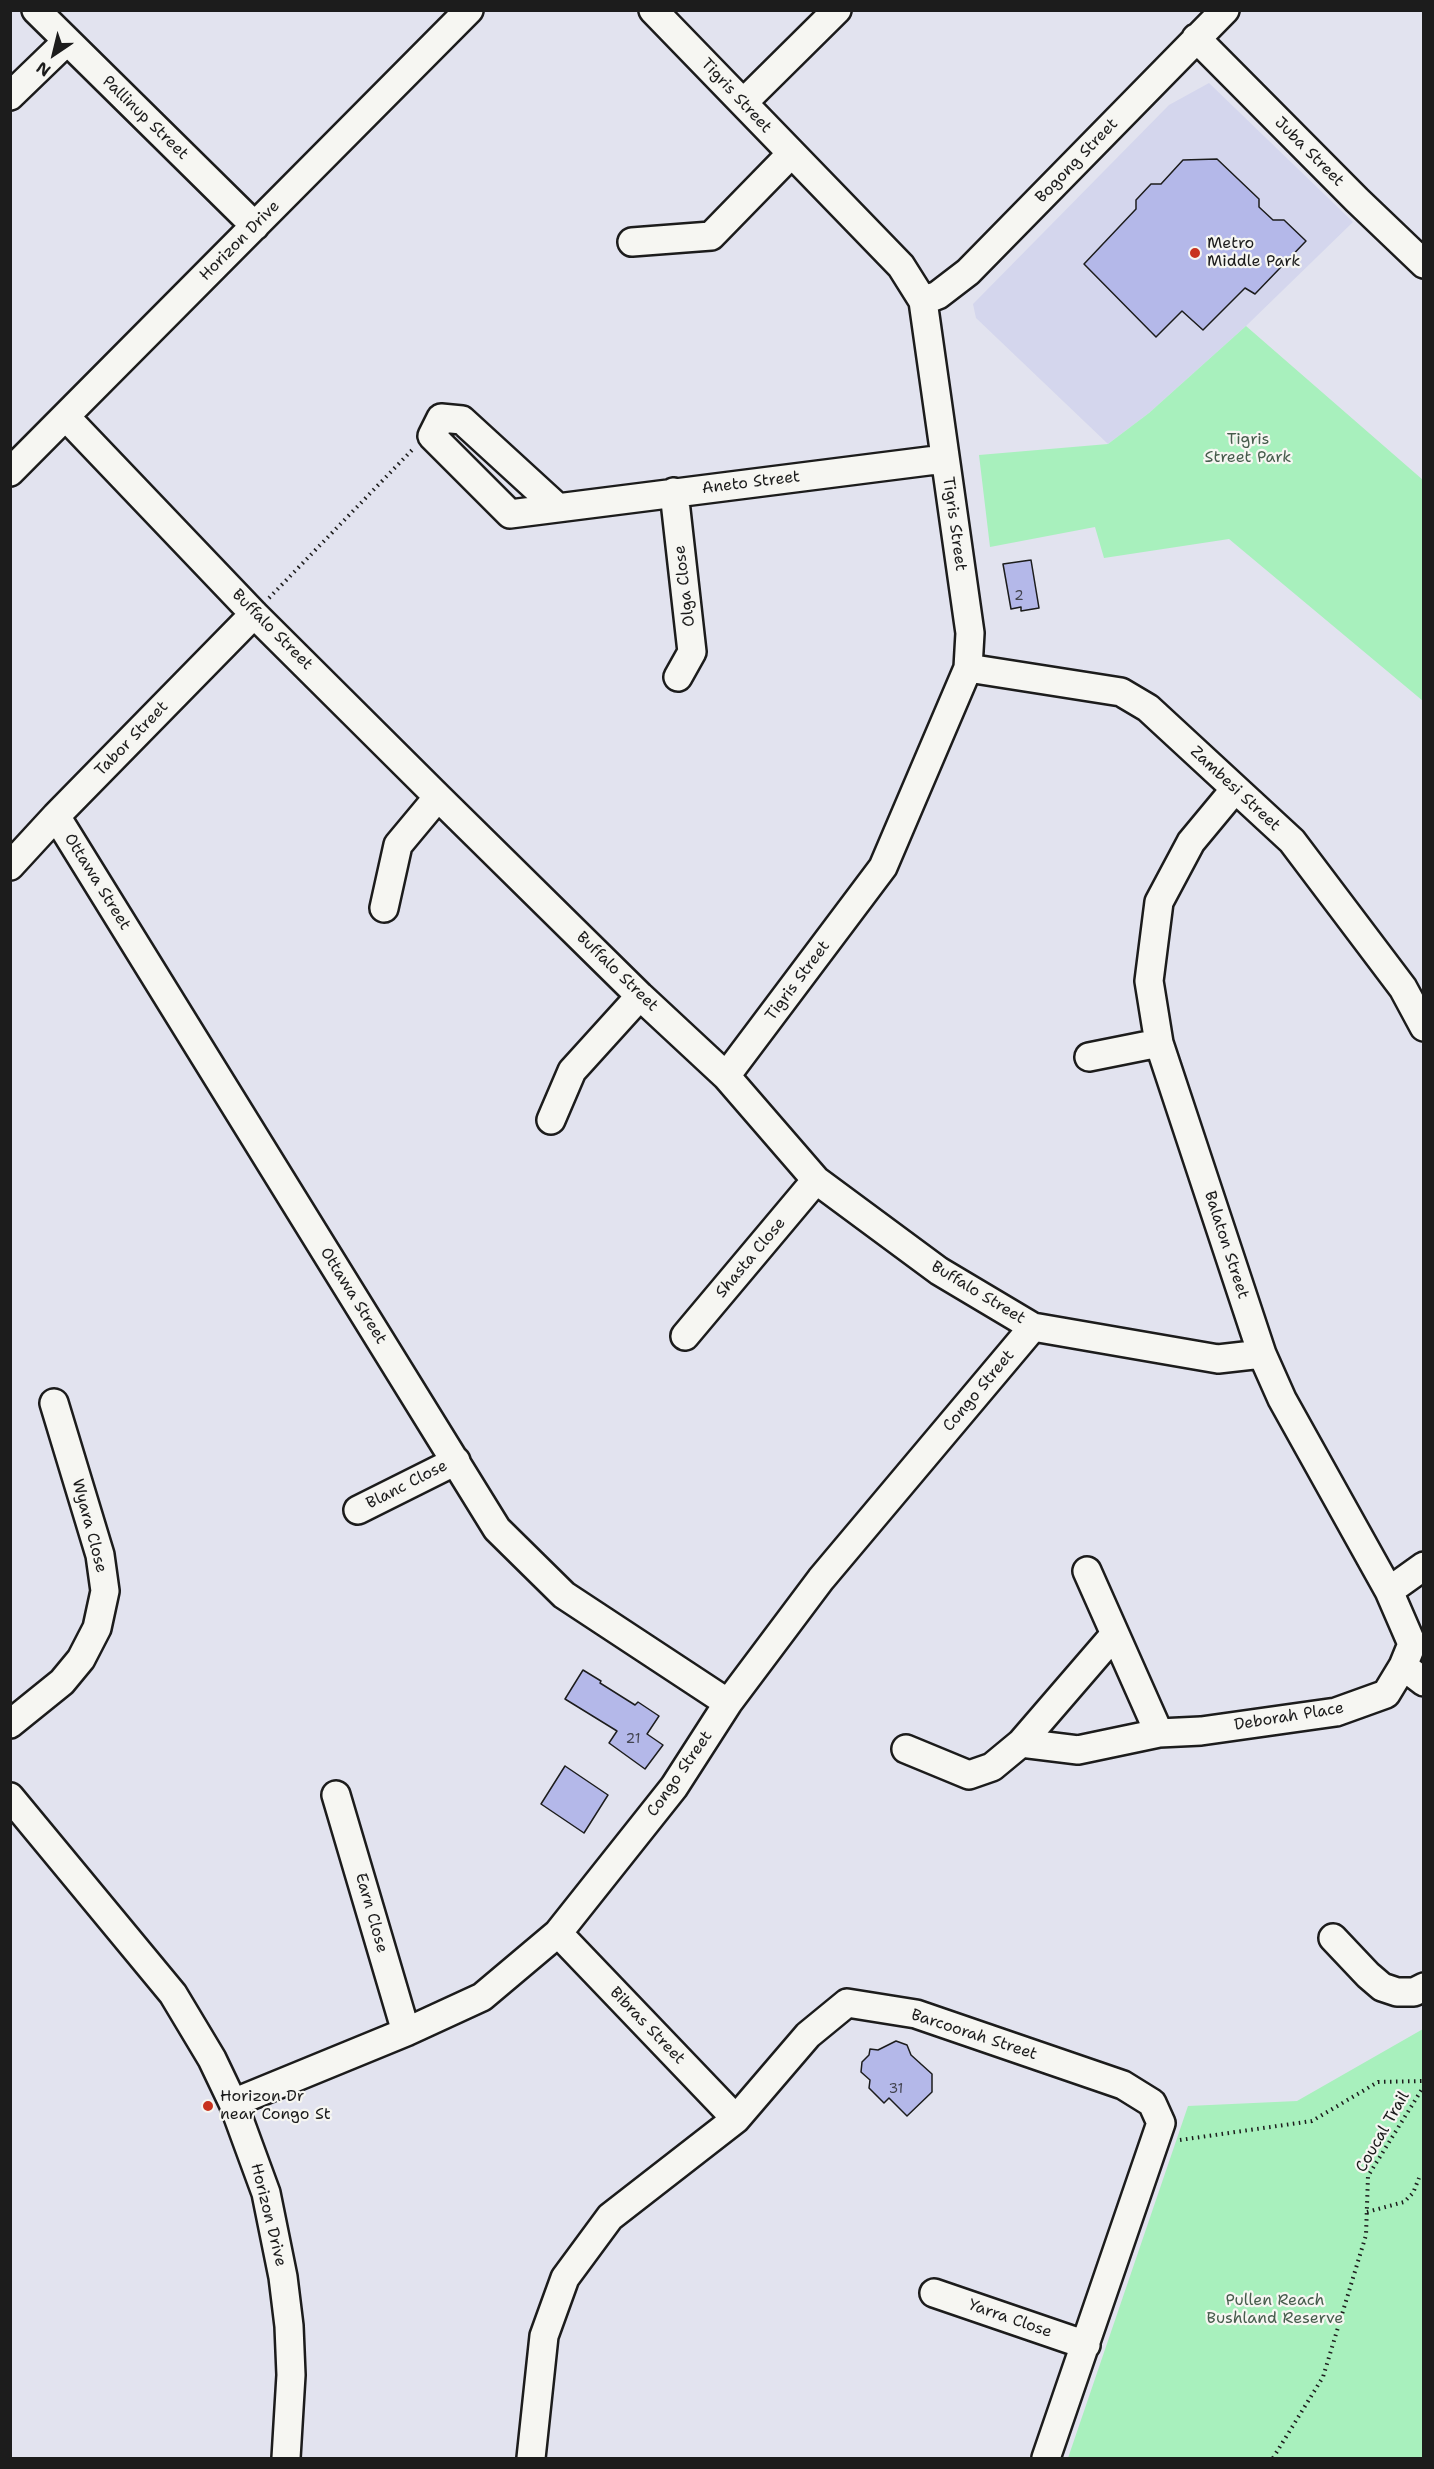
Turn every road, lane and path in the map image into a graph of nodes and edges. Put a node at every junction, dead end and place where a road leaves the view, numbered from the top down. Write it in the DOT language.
graph roads {
  1 [pos="36,10"];
  2 [pos="469,10"];
  3 [pos="653,10"];
  4 [pos="837,10"];
  5 [pos="1225,10"];
  6 [pos="1196,38"];
  7 [pos="67,41"];
  8 [pos="10,96"];
  9 [pos="744,102"];
  10 [pos="791,154"];
  11 [pos="255,226"];
  12 [pos="632,242"];
  13 [pos="1424,264"];
  14 [pos="923,301"];
  15 [pos="66,417"];
  16 [pos="432,436"];
  17 [pos="944,459"];
  18 [pos="10,472"];
  19 [pos="674,492"];
  20 [pos="557,507"];
  21 [pos="254,614"];
  22 [pos="968,668"];
  23 [pos="678,677"];
  24 [pos="1235,789"];
  25 [pos="438,797"];
  26 [pos="56,816"];
  27 [pos="10,866"];
  28 [pos="384,908"];
  29 [pos="640,996"];
  30 [pos="1424,1027"];
  31 [pos="1159,1043"];
  32 [pos="1089,1057"];
  33 [pos="726,1076"];
  34 [pos="551,1120"];
  35 [pos="816,1180"];
  36 [pos="1033,1327"];
  37 [pos="685,1336"];
  38 [pos="1262,1354"];
  39 [pos="54,1403"];
  40 [pos="456,1461"];
  41 [pos="358,1510"];
  42 [pos="1424,1566"];
  43 [pos="1087,1572"];
  44 [pos="1389,1591"];
  45 [pos="1114,1634"];
  46 [pos="1413,1674"];
  47 [pos="728,1703"];
  48 [pos="10,1724"];
  49 [pos="1159,1733"];
  50 [pos="1021,1743"];
  51 [pos="906,1749"];
  52 [pos="336,1795"];
  53 [pos="10,1797"];
  54 [pos="558,1934"];
  55 [pos="1333,1938"];
  56 [pos="1424,1987"];
  57 [pos="406,2032"];
  58 [pos="1424,2083"];
  59 [pos="233,2103"];
  60 [pos="736,2119"];
  61 [pos="1155,2144"];
  62 [pos="1419,2178"];
  63 [pos="1366,2212"];
  64 [pos="934,2293"];
  65 [pos="1086,2345"];
  66 [pos="286,2458"];
  67 [pos="531,2458"];
  68 [pos="1047,2458"];
  69 [pos="1273,2458"];
  1 -- 7 [label="street, Pallinup Street"];
  2 -- 11 [label="street, Horizon Drive"];
  3 -- 9 [label="street, Tigris Street"];
  4 -- 9 [label="street"];
  5 -- 6 [label="street, Bogong Street"];
  6 -- 13 [label="street, Juba Street"];
  6 -- 14 [label="street, Bogong Street"];
  7 -- 8 [label="street"];
  7 -- 11 [label="street, Pallinup Street"];
  9 -- 10 [label="street, Tigris Street"];
  10 -- 12 [label="street"];
  10 -- 14 [label="street, Tigris Street"];
  11 -- 15 [label="street, Horizon Drive"];
  14 -- 17 [label="street, Tigris Street"];
  15 -- 18 [label="street, Horizon Drive"];
  15 -- 21 [label="street, Buffalo Street"];
  16 -- 20 [label="street, Aneto Street"];
  16 -- 20 [label="street"];
  16 -- 21 [label="path"];
  17 -- 19 [label="street, Aneto Street"];
  17 -- 22 [label="street, Tigris Street"];
  19 -- 20 [label="street, Aneto Street"];
  19 -- 23 [label="street, Olga Close"];
  21 -- 25 [label="street, Buffalo Street"];
  21 -- 26 [label="street, Tabor Street"];
  22 -- 24 [label="street, Zambesi Street"];
  22 -- 33 [label="street, Tigris Street"];
  24 -- 30 [label="street, Zambesi Street"];
  24 -- 31 [label="street, Balaton Street"];
  25 -- 28 [label="street"];
  25 -- 29 [label="street, Buffalo Street"];
  26 -- 27 [label="street, Tabor Street"];
  26 -- 40 [label="street, Ottawa Street"];
  29 -- 33 [label="street, Buffalo Street"];
  29 -- 34 [label="street"];
  31 -- 32 [label="street"];
  31 -- 38 [label="street, Balaton Street"];
  33 -- 35 [label="street, Buffalo Street"];
  35 -- 36 [label="street, Buffalo Street"];
  35 -- 37 [label="street, Shasta Close"];
  36 -- 38 [label="street, Buffalo Street"];
  36 -- 47 [label="street, Congo Street"];
  38 -- 44 [label="street, Balaton Street"];
  39 -- 48 [label="street, Wyara Close"];
  40 -- 41 [label="street, Blanc Close"];
  40 -- 47 [label="street, Ottawa Street"];
  42 -- 44 [label="street"];
  43 -- 45 [label="street"];
  44 -- 46 [label="street, Balaton Street"];
  45 -- 49 [label="street"];
  45 -- 50 [label="street"];
  46 -- 49 [label="street, Deborah Place"];
  47 -- 54 [label="street, Congo Street"];
  49 -- 50 [label="street, Deborah Place"];
  50 -- 51 [label="street"];
  52 -- 57 [label="street, Earn Close"];
  53 -- 59 [label="street, Horizon Drive"];
  54 -- 57 [label="street, Congo Street"];
  54 -- 60 [label="street, Bibras Street"];
  55 -- 56 [label="street"];
  57 -- 59 [label="street, Congo Street"];
  58 -- 61 [label="path"];
  58 -- 63 [label="path, Coucal Trail"];
  59 -- 66 [label="street, Horizon Drive"];
  60 -- 61 [label="street, Barcoorah Street"];
  60 -- 67 [label="street, Barcoorah Street"];
  61 -- 65 [label="street, Barcoorah Street"];
  62 -- 63 [label="path"];
  63 -- 69 [label="path, Coucal Trail"];
  64 -- 65 [label="street, Yarra Close"];
  65 -- 68 [label="street, Barcoorah Street"];
}
